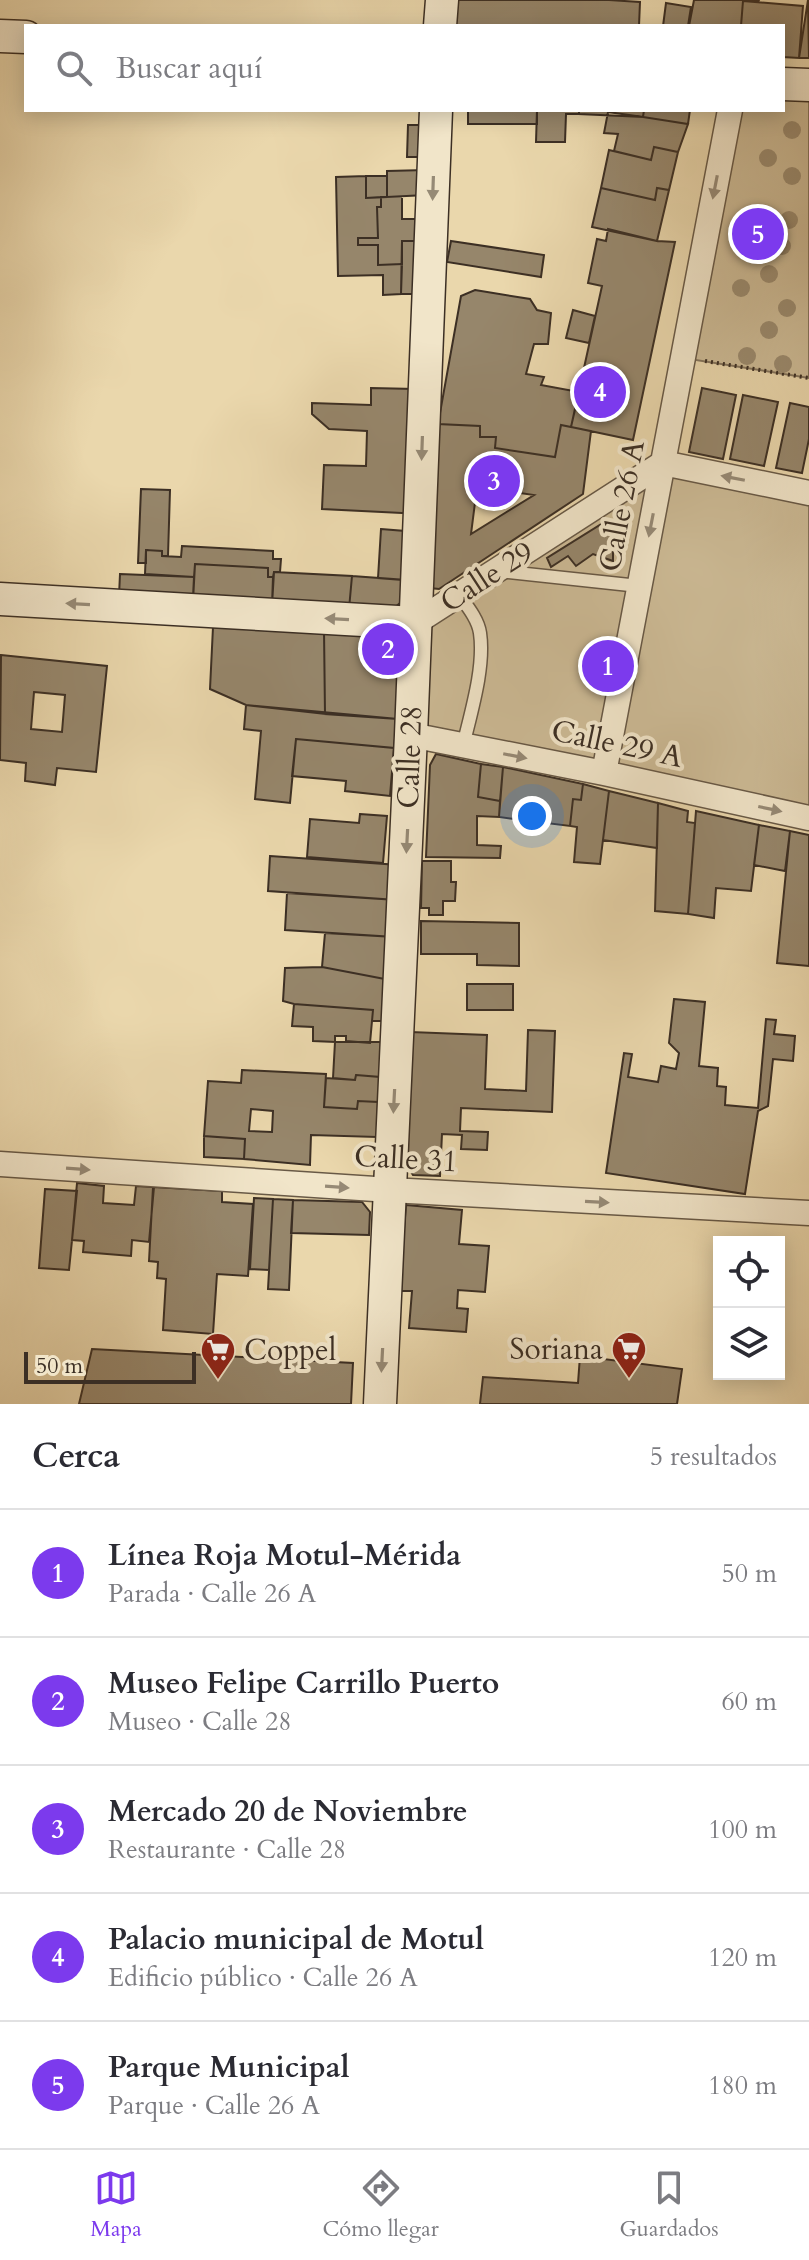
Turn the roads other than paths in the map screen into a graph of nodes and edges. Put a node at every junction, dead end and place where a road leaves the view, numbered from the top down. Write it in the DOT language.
graph roads {
  1 [pos="442,0"];
  2 [pos="440,24"];
  3 [pos="0,36"];
  4 [pos="24,37"];
  5 [pos="785,84"];
  6 [pos="809,85"];
  7 [pos="436,112"];
  8 [pos="730,112"];
  9 [pos="663,463"];
  10 [pos="809,493"];
  11 [pos="497,570"];
  12 [pos="639,586"];
  13 [pos="459,595"];
  14 [pos="0,599"];
  15 [pos="415,623"];
  16 [pos="411,735"];
  17 [pos="463,746"];
  18 [pos="604,773"];
  19 [pos="809,818"];
  20 [pos="0,1164"];
  21 [pos="390,1190"];
  22 [pos="809,1213"];
  23 [pos="380,1404"];
  1 -- 2 [label="main road"];
  3 -- 4 [label="main road"];
  5 -- 6 [label="main road"];
  7 -- 15 [label="main road, Calle 28, one-way"];
  8 -- 9 [label="street, Calle 26 A, one-way"];
  10 -- 9 [label="street, one-way"];
  9 -- 11 [label="street, Calle 29"];
  9 -- 12 [label="street, Calle 26 A, one-way"];
  11 -- 12 [label="lane"];
  11 -- 13 [label="street, Calle 29"];
  12 -- 18 [label="street, Calle 26 A"];
  13 -- 15 [label="street, Calle 29"];
  13 -- 17 [label="lane"];
  15 -- 14 [label="main road, Calle 29, one-way"];
  15 -- 16 [label="main road, Calle 28"];
  16 -- 17 [label="street, Calle 29 A"];
  16 -- 21 [label="main road, Calle 28, one-way"];
  17 -- 18 [label="street, Calle 29 A, one-way"];
  18 -- 19 [label="street, Calle 29 A, one-way"];
  20 -- 21 [label="street, Calle 31, one-way"];
  21 -- 22 [label="street, Calle 31, one-way"];
  21 -- 23 [label="main road, Calle 28, one-way"];
}
